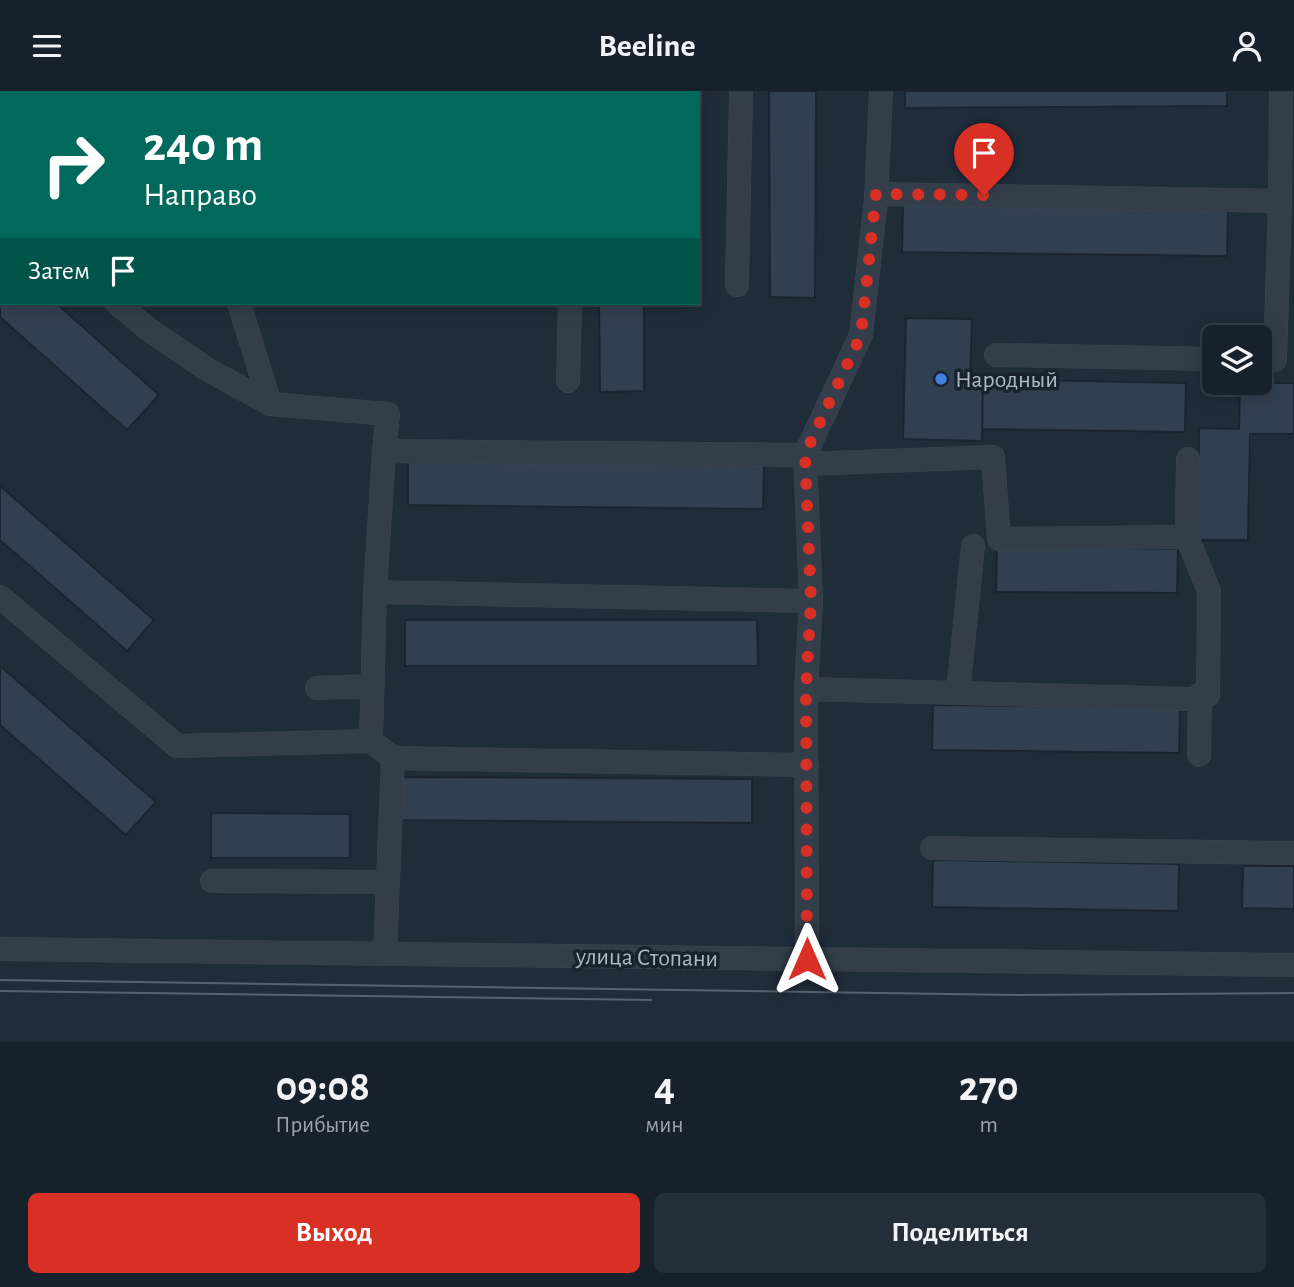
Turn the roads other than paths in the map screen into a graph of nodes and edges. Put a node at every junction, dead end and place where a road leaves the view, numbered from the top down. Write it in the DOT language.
graph roads {
  1 [pos="741,91"];
  2 [pos="881,91"];
  3 [pos="1280,91"];
  4 [pos="1287,141"];
  5 [pos="876,194"];
  6 [pos="1280,201"];
  7 [pos="1286,280"];
  8 [pos="737,285"];
  9 [pos="119,305"];
  10 [pos="241,305"];
  11 [pos="570,305"];
  12 [pos="1270,325"];
  13 [pos="1272,342"];
  14 [pos="996,355"];
  15 [pos="1202,359"];
  16 [pos="568,381"];
  17 [pos="270,404"];
  18 [pos="384,451"];
  19 [pos="805,459"];
  20 [pos="1188,459"];
  21 [pos="1187,537"];
  22 [pos="973,546"];
  23 [pos="375,592"];
  24 [pos="0,597"];
  25 [pos="811,601"];
  26 [pos="373,686"];
  27 [pos="317,688"];
  28 [pos="806,689"];
  29 [pos="958,693"];
  30 [pos="1188,699"];
  31 [pos="371,741"];
  32 [pos="1199,755"];
  33 [pos="393,758"];
  34 [pos="807,765"];
  35 [pos="932,848"];
  36 [pos="1294,853"];
  37 [pos="212,881"];
  38 [pos="388,882"];
  39 [pos="0,949"];
  40 [pos="385,953"];
  41 [pos="807,959"];
  42 [pos="1294,965"];
  1 -- 8 [label="street"];
  2 -- 5 [label="street"];
  3 -- 4 [label="street"];
  3 -- 12 [label="street"];
  4 -- 6 [label="street"];
  5 -- 6 [label="street"];
  5 -- 19 [label="street"];
  6 -- 7 [label="street"];
  7 -- 13 [label="street"];
  9 -- 17 [label="street"];
  10 -- 17 [label="street"];
  11 -- 16 [label="street"];
  14 -- 15 [label="street"];
  17 -- 18 [label="street"];
  18 -- 19 [label="street"];
  18 -- 23 [label="street"];
  19 -- 21 [label="street"];
  19 -- 25 [label="street"];
  20 -- 21 [label="street"];
  21 -- 32 [label="street"];
  22 -- 29 [label="street"];
  23 -- 25 [label="street"];
  23 -- 26 [label="street"];
  24 -- 31 [label="street"];
  25 -- 28 [label="street"];
  26 -- 27 [label="street"];
  26 -- 31 [label="street"];
  28 -- 29 [label="street"];
  28 -- 34 [label="street"];
  29 -- 30 [label="street"];
  31 -- 33 [label="street"];
  33 -- 34 [label="street"];
  33 -- 38 [label="street"];
  34 -- 41 [label="street"];
  35 -- 36 [label="street"];
  37 -- 38 [label="street"];
  38 -- 40 [label="street"];
  39 -- 40 [label="street, улица Стопани"];
  40 -- 41 [label="street, улица Стопани"];
  41 -- 42 [label="street, улица Стопани"];
}
